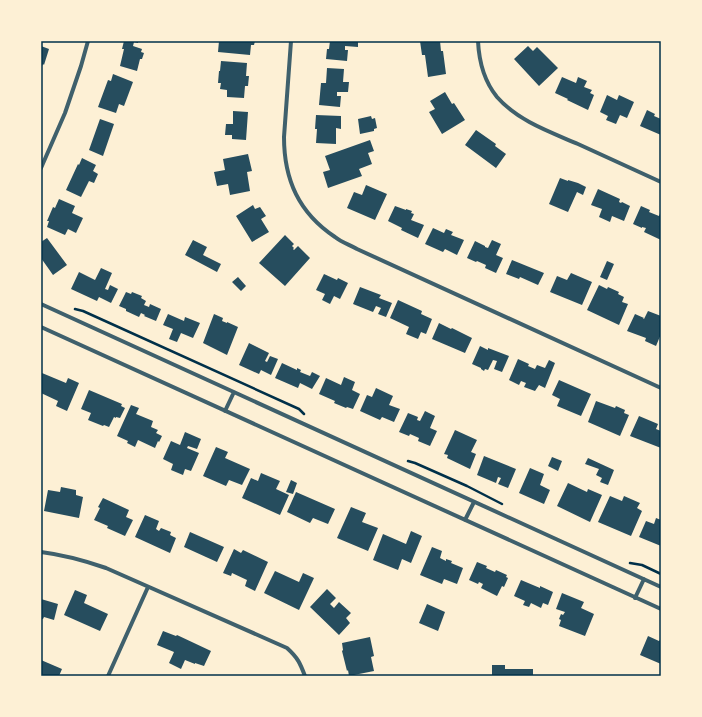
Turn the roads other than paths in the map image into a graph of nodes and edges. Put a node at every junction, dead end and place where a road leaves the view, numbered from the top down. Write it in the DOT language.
graph roads {
  1 [pos="88,41"];
  2 [pos="291,41"];
  3 [pos="478,41"];
  4 [pos="41,168"];
  5 [pos="661,182"];
  6 [pos="41,304"];
  7 [pos="41,327"];
  8 [pos="661,388"];
  9 [pos="234,392"];
  10 [pos="225,411"];
  11 [pos="474,502"];
  12 [pos="465,520"];
  13 [pos="41,552"];
  14 [pos="644,579"];
  15 [pos="148,587"];
  16 [pos="661,587"];
  17 [pos="636,598"];
  18 [pos="661,609"];
  19 [pos="108,676"];
  20 [pos="305,676"];
  1 -- 4 [label="street"];
  2 -- 8 [label="street"];
  3 -- 5 [label="street"];
  6 -- 9 [label="street"];
  7 -- 10 [label="street"];
  9 -- 10 [label="street"];
  9 -- 11 [label="street"];
  10 -- 12 [label="street"];
  11 -- 12 [label="street"];
  11 -- 14 [label="street"];
  12 -- 17 [label="street"];
  13 -- 15 [label="street"];
  14 -- 16 [label="street"];
  14 -- 17 [label="street"];
  15 -- 19 [label="street"];
  15 -- 20 [label="street"];
  17 -- 18 [label="street"];
}
